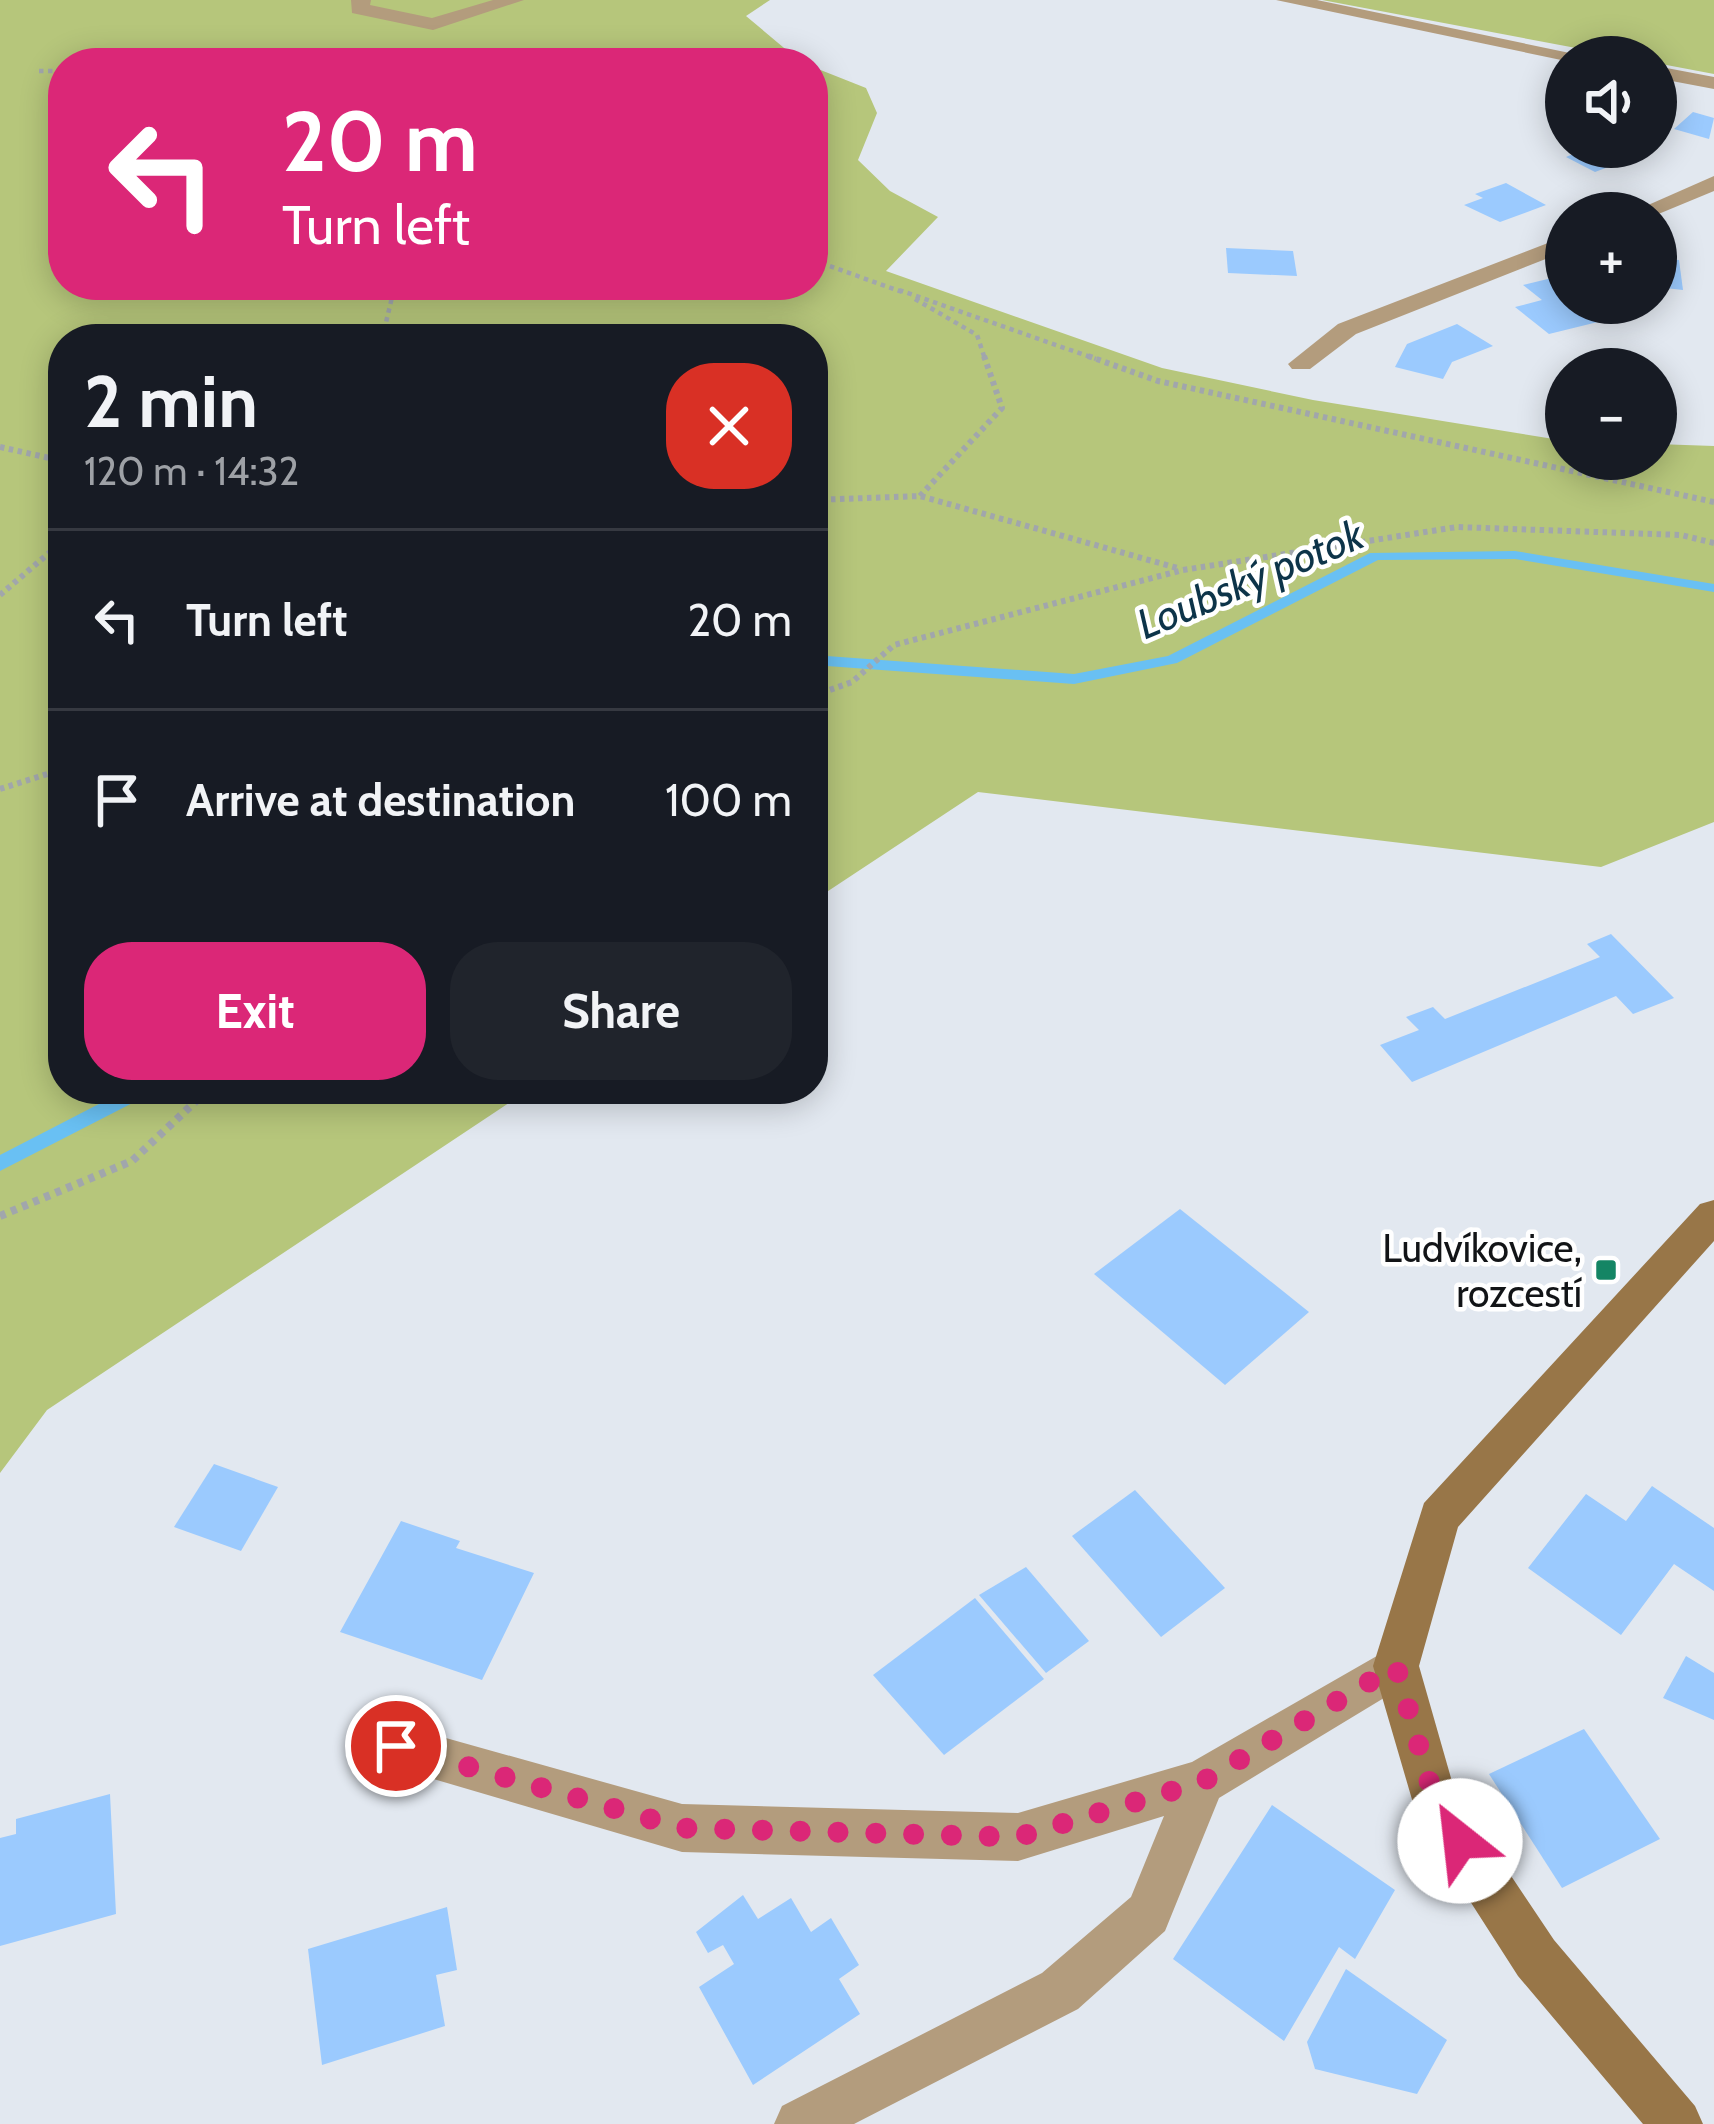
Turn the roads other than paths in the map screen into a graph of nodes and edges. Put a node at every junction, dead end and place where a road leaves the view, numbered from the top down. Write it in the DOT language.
graph roads {
  1 [pos="361,0"];
  2 [pos="514,0"];
  3 [pos="1286,0"];
  4 [pos="1545,50"];
  5 [pos="1677,76"];
  6 [pos="1714,83"];
  7 [pos="1714,183"];
  8 [pos="1677,198"];
  9 [pos="1545,251"];
  10 [pos="1301,364"];
  11 [pos="1714,1215"];
  12 [pos="1396,1666"];
  13 [pos="396,1746"];
  14 [pos="1202,1782"];
  15 [pos="800,2124"];
  16 [pos="1676,2124"];
  1 -- 2 [label="street"];
  3 -- 4 [label="street"];
  5 -- 6 [label="street"];
  7 -- 8 [label="street"];
  9 -- 10 [label="street"];
  11 -- 12 [label="street"];
  12 -- 14 [label="street"];
  12 -- 16 [label="street"];
  13 -- 14 [label="street"];
  14 -- 15 [label="street"];
}
